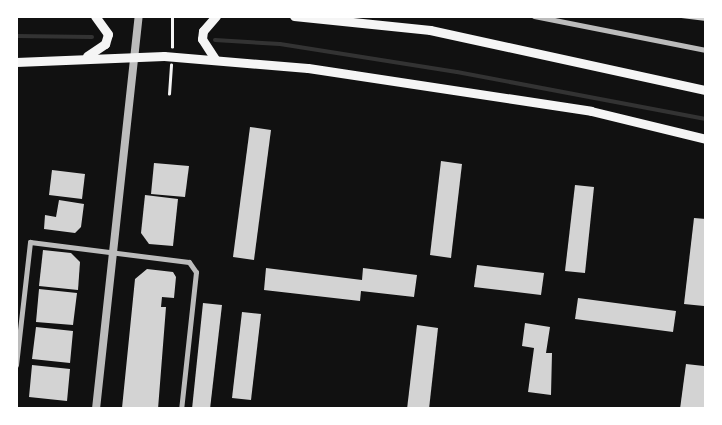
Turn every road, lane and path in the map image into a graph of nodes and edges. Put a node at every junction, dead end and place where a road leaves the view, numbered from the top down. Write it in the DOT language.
graph roads {
  1 [pos="94,16"];
  2 [pos="139,16"];
  3 [pos="216,16"];
  4 [pos="294,16"];
  5 [pos="534,16"];
  6 [pos="706,50"];
  7 [pos="137,56"];
  8 [pos="82,57"];
  9 [pos="217,60"];
  10 [pos="16,62"];
  11 [pos="706,90"];
  12 [pos="706,139"];
  13 [pos="112,252"];
  14 [pos="16,365"];
  15 [pos="96,409"];
  16 [pos="181,409"];
  1 -- 8 [label="main road"];
  2 -- 7 [label="street"];
  3 -- 9 [label="main road"];
  4 -- 11 [label="main road"];
  5 -- 6 [label="street"];
  7 -- 8 [label="main road"];
  7 -- 9 [label="main road"];
  7 -- 13 [label="street"];
  8 -- 10 [label="main road"];
  9 -- 12 [label="main road"];
  13 -- 14 [label="street"];
  13 -- 15 [label="street"];
  13 -- 16 [label="street"];
}
